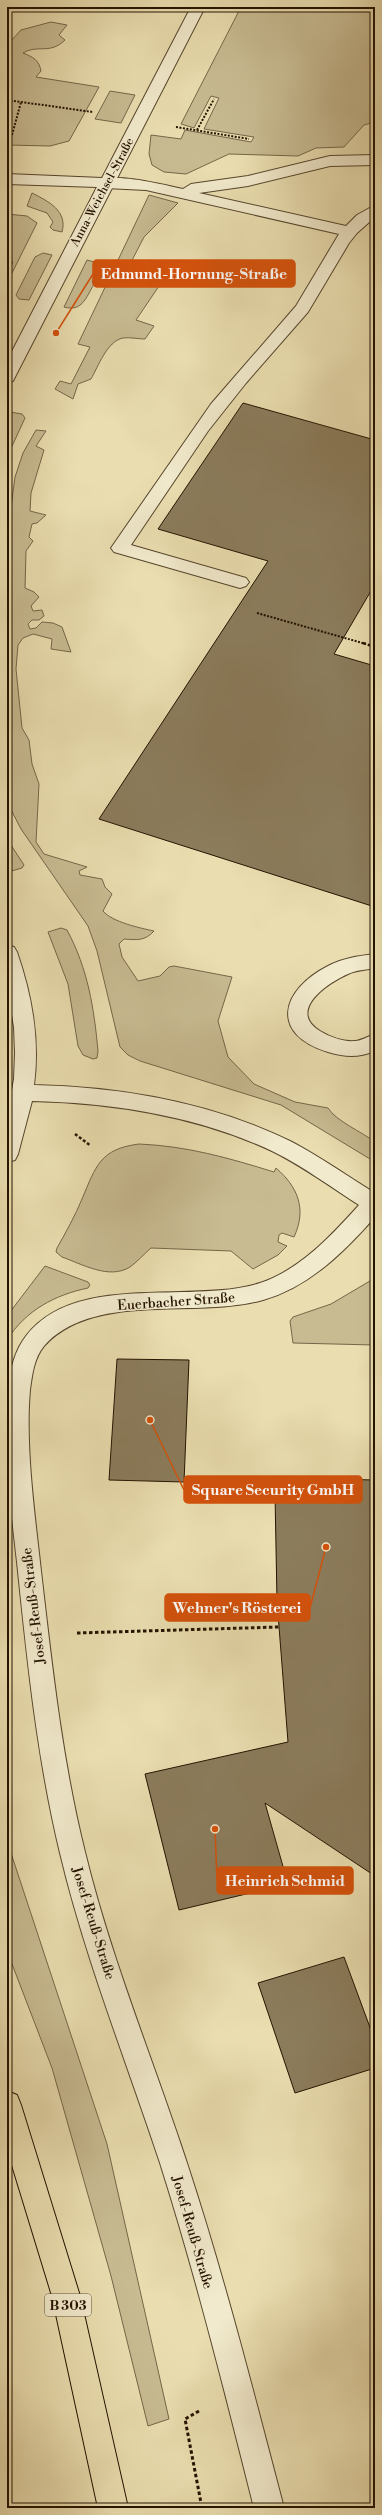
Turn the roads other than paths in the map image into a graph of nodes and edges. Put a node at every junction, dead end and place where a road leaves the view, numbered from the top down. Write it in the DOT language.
graph roads {
  1 [pos="198,7"];
  2 [pos="375,160"];
  3 [pos="7,179"];
  4 [pos="106,183"];
  5 [pos="170,190"];
  6 [pos="375,210"];
  7 [pos="349,232"];
  8 [pos="7,377"];
  9 [pos="240,582"];
  10 [pos="7,952"];
  11 [pos="375,961"];
  12 [pos="375,1042"];
  13 [pos="23,1092"];
  14 [pos="7,1154"];
  15 [pos="374,1204"];
  16 [pos="46,1328"];
  17 [pos="7,2105"];
  18 [pos="113,2508"];
  19 [pos="269,2508"];
  1 -- 4 [label="street, Anna-Weichsel-Straße"];
  2 -- 5 [label="street"];
  3 -- 4 [label="street"];
  4 -- 5 [label="street"];
  4 -- 8 [label="street, Anna-Weichsel-Straße"];
  5 -- 7 [label="street"];
  6 -- 7 [label="street"];
  7 -- 9 [label="street"];
  10 -- 13 [label="street"];
  11 -- 12 [label="street"];
  13 -- 14 [label="street"];
  13 -- 15 [label="street, Euerbacher Straße"];
  15 -- 16 [label="street, Euerbacher Straße"];
  16 -- 19 [label="street, Josef-Reuß-Straße"];
  17 -- 18 [label="main road, B 303"];
}
